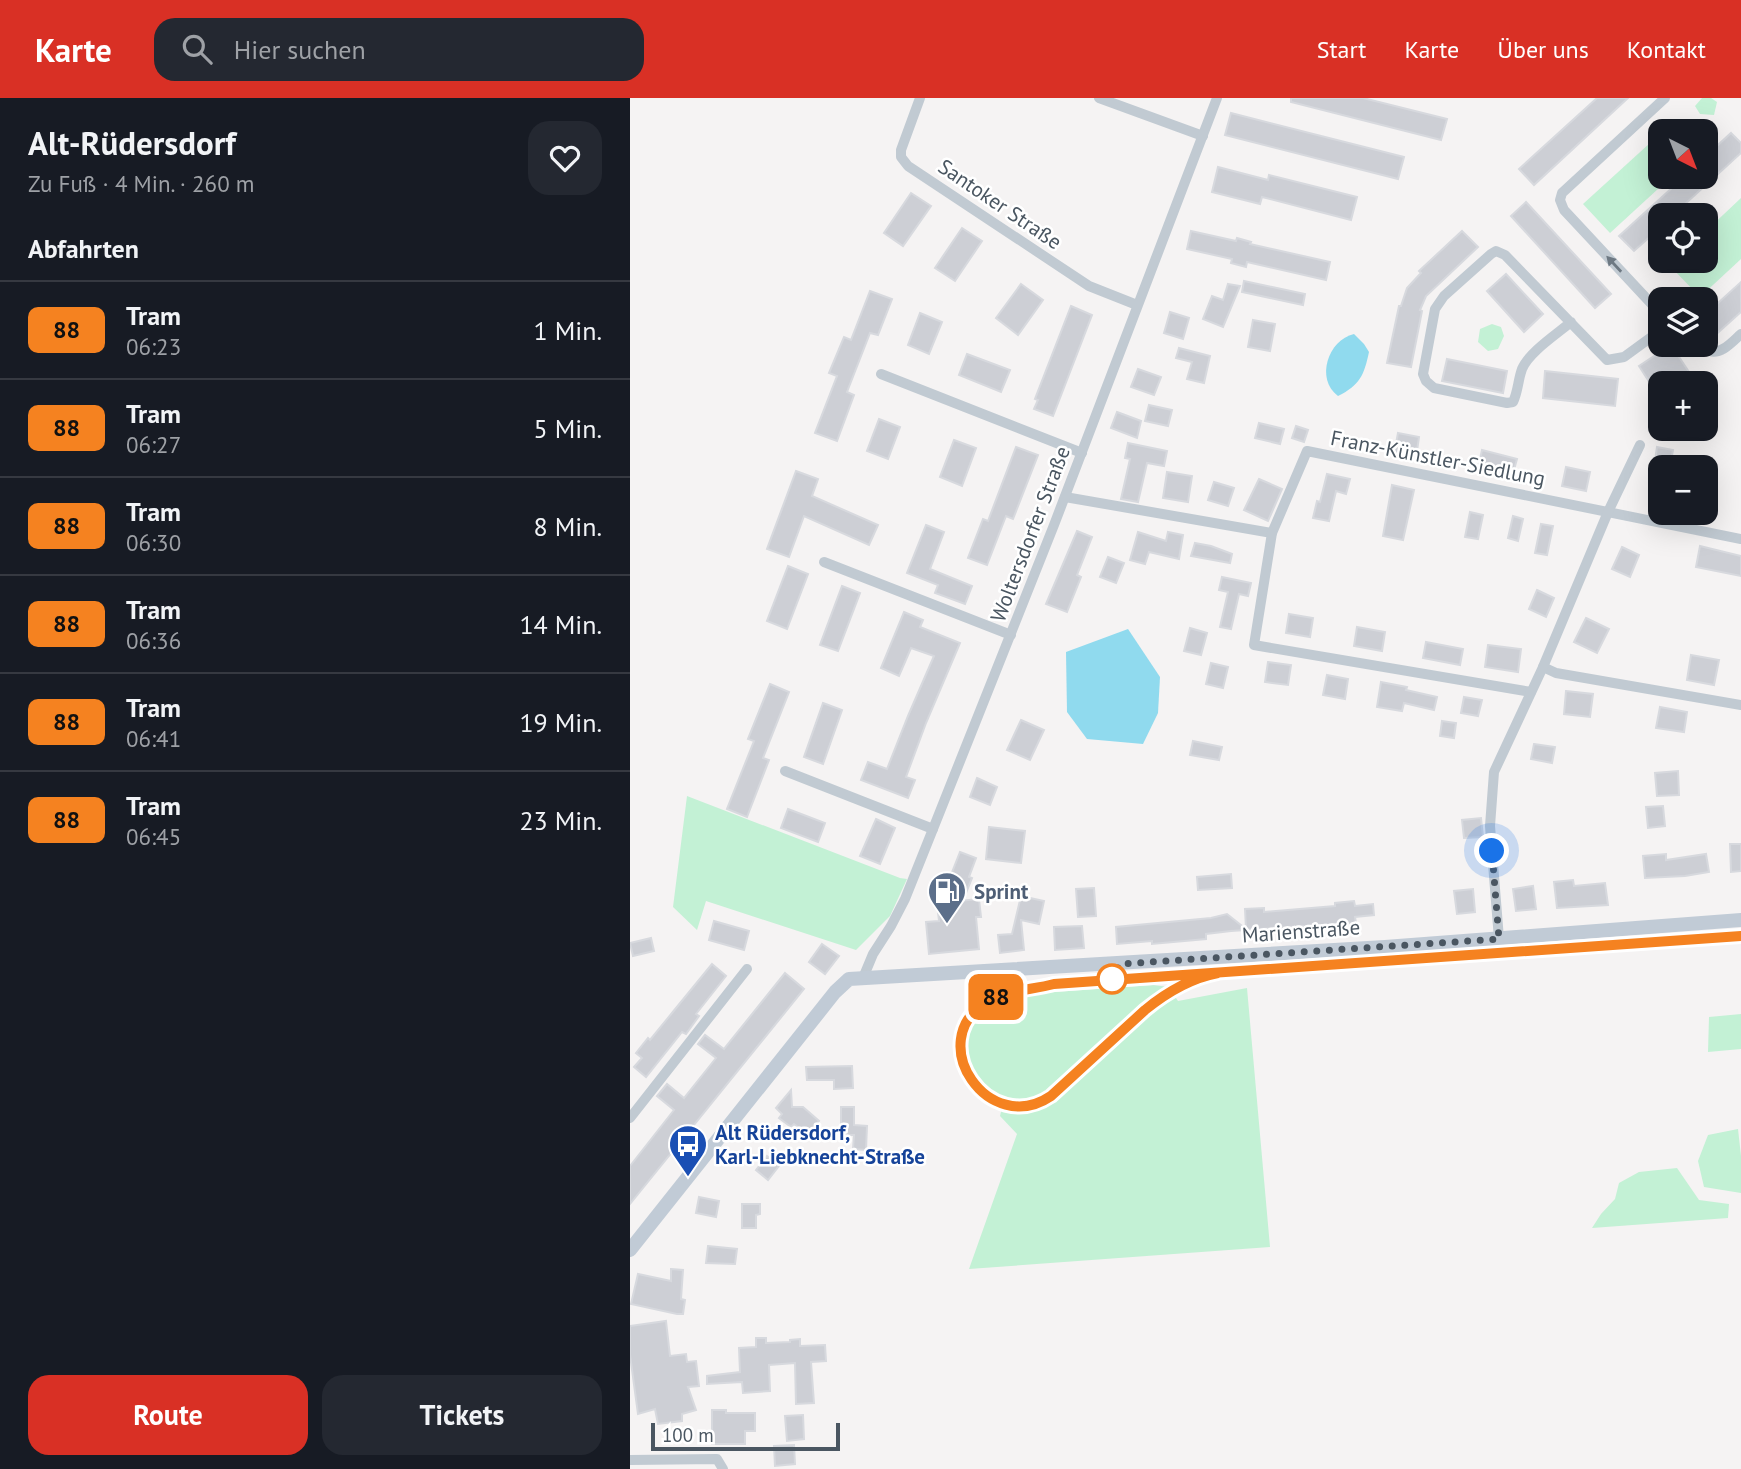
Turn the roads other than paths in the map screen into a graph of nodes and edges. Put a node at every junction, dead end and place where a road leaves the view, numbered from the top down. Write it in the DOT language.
graph roads {
  1 [pos="920,98"];
  2 [pos="1099,98"];
  3 [pos="1217,98"];
  4 [pos="1665,98"];
  5 [pos="1203,136"];
  6 [pos="1648,300"];
  7 [pos="1138,305"];
  8 [pos="1572,322"];
  9 [pos="1741,334"];
  10 [pos="1648,339"];
  11 [pos="1718,350"];
  12 [pos="881,374"];
  13 [pos="1640,445"];
  14 [pos="1082,453"];
  15 [pos="1065,497"];
  16 [pos="1608,512"];
  17 [pos="1272,533"];
  18 [pos="1741,539"];
  19 [pos="824,562"];
  20 [pos="1011,635"];
  21 [pos="1544,667"];
  22 [pos="1531,692"];
  23 [pos="1741,705"];
  24 [pos="785,771"];
  25 [pos="933,829"];
  26 [pos="1741,920"];
  27 [pos="1499,939"];
  28 [pos="747,969"];
  29 [pos="863,978"];
  30 [pos="630,1118"];
  31 [pos="630,1251"];
  32 [pos="630,1460"];
  33 [pos="723,1469"];
  1 -- 7 [label="street, Santoker Straße"];
  2 -- 5 [label="street"];
  3 -- 5 [label="street, Woltersdorfer Straße"];
  6 -- 4 [label="street, one-way"];
  5 -- 7 [label="street, Woltersdorfer Straße"];
  7 -- 14 [label="street, Woltersdorfer Straße"];
  8 -- 8 [label="street"];
  8 -- 10 [label="street"];
  9 -- 11 [label="street"];
  12 -- 14 [label="street"];
  13 -- 16 [label="street"];
  14 -- 15 [label="street, Woltersdorfer Straße"];
  15 -- 17 [label="street"];
  15 -- 20 [label="street, Woltersdorfer Straße"];
  16 -- 17 [label="street, Franz-Künstler-Siedlung"];
  16 -- 18 [label="street, Franz-Künstler-Siedlung"];
  16 -- 21 [label="street"];
  17 -- 22 [label="street, Franz-Künstler-Siedlung"];
  19 -- 20 [label="street"];
  20 -- 25 [label="street, Woltersdorfer Straße"];
  21 -- 22 [label="street"];
  21 -- 23 [label="street"];
  22 -- 27 [label="street"];
  24 -- 25 [label="street"];
  25 -- 29 [label="street, Woltersdorfer Straße"];
  26 -- 27 [label="street, Marienstraße"];
  27 -- 29 [label="street, Marienstraße"];
  28 -- 30 [label="street"];
  29 -- 31 [label="street"];
  32 -- 33 [label="street"];
}
